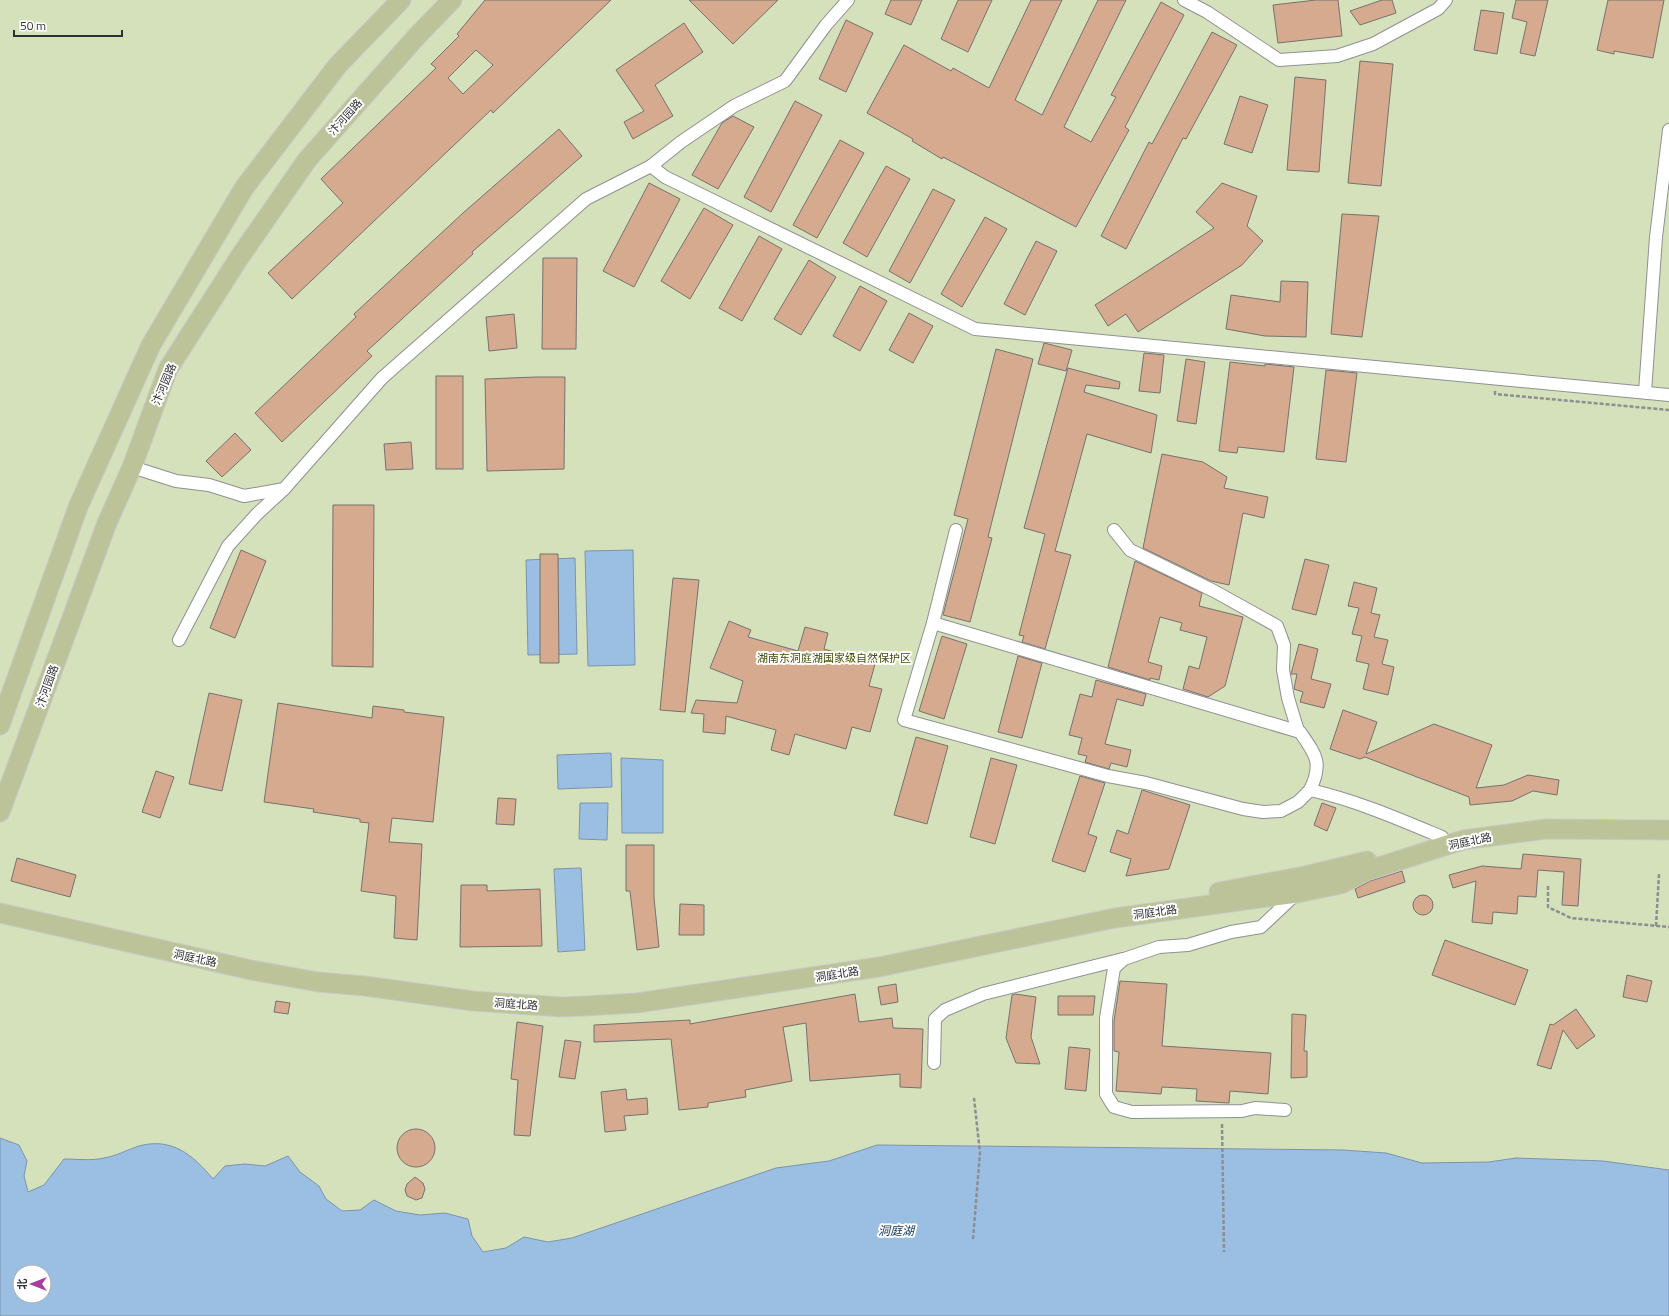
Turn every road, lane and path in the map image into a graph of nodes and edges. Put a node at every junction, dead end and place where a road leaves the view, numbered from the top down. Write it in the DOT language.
graph roads {
  1 [pos="401,0"];
  2 [pos="452,0"];
  3 [pos="848,0"];
  4 [pos="1184,0"];
  5 [pos="1446,0"];
  6 [pos="1669,130"];
  7 [pos="651,166"];
  8 [pos="1645,392"];
  9 [pos="1669,395"];
  10 [pos="132,467"];
  11 [pos="284,489"];
  12 [pos="956,530"];
  13 [pos="1114,530"];
  14 [pos="933,623"];
  15 [pos="179,640"];
  16 [pos="0,725"];
  17 [pos="1298,731"];
  18 [pos="1310,790"];
  19 [pos="0,812"];
  20 [pos="1669,823"];
  21 [pos="1669,830"];
  22 [pos="1442,837"];
  23 [pos="1659,874"];
  24 [pos="1548,886"];
  25 [pos="1297,893"];
  26 [pos="0,902"];
  27 [pos="0,913"];
  28 [pos="1656,926"];
  29 [pos="1669,927"];
  30 [pos="1124,959"];
  31 [pos="934,1063"];
  32 [pos="974,1098"];
  33 [pos="1285,1110"];
  34 [pos="1221,1111"];
  35 [pos="973,1239"];
  36 [pos="1224,1252"];
  1 -- 16 [label="main road"];
  2 -- 10 [label="main road, 汴河园路"];
  3 -- 7 [label="street"];
  4 -- 5 [label="street"];
  6 -- 8 [label="street"];
  7 -- 8 [label="street"];
  7 -- 11 [label="street"];
  8 -- 9 [label="street"];
  10 -- 11 [label="street"];
  10 -- 19 [label="main road, 汴河园路"];
  11 -- 15 [label="street"];
  12 -- 14 [label="street"];
  13 -- 17 [label="street"];
  14 -- 17 [label="street"];
  14 -- 18 [label="street"];
  17 -- 18 [label="street"];
  18 -- 22 [label="street"];
  20 -- 22 [label="main road, 洞庭北路"];
  21 -- 25 [label="main road, 洞庭北路"];
  22 -- 26 [label="main road, 洞庭北路"];
  23 -- 28 [label="path"];
  24 -- 28 [label="path"];
  25 -- 27 [label="main road, 洞庭北路"];
  25 -- 30 [label="street"];
  28 -- 29 [label="path"];
  30 -- 31 [label="street"];
  30 -- 34 [label="street"];
  32 -- 35 [label="path"];
  33 -- 34 [label="street"];
  34 -- 36 [label="path"];
}
